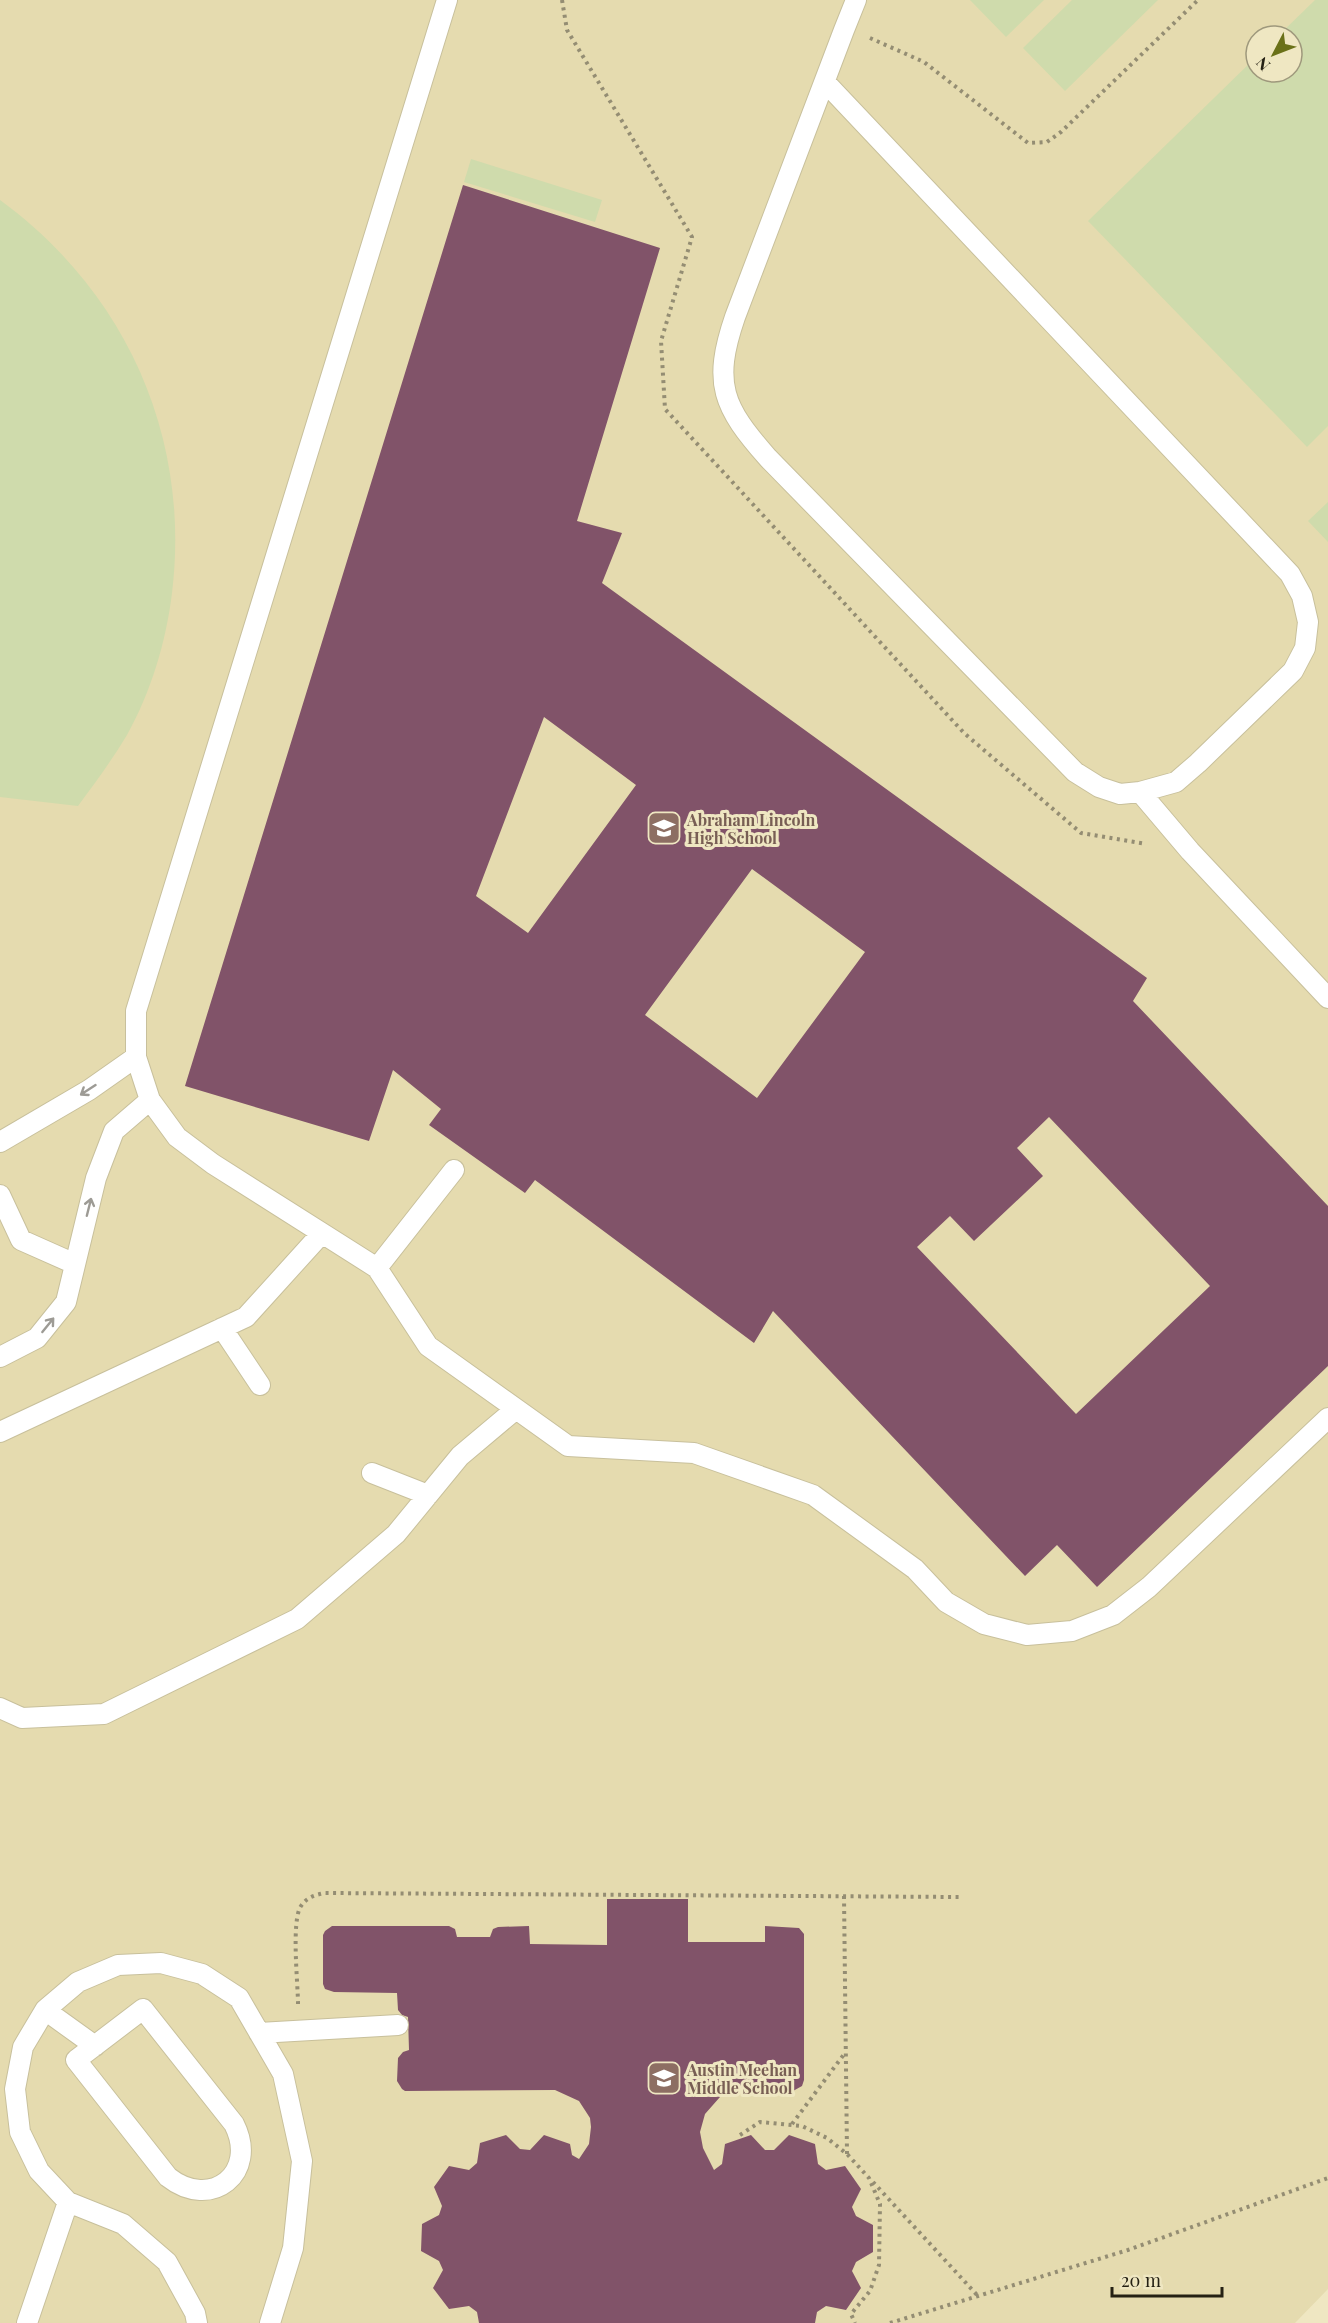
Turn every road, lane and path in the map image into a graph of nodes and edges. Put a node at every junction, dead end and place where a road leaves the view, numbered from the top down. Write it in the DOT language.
graph roads {
  1 [pos="447,0"];
  2 [pos="562,0"];
  3 [pos="856,0"];
  4 [pos="1198,0"];
  5 [pos="870,38"];
  6 [pos="825,82"];
  7 [pos="692,237"];
  8 [pos="1140,792"];
  9 [pos="1328,998"];
  10 [pos="136,1057"];
  11 [pos="150,1100"];
  12 [pos="0,1142"];
  13 [pos="454,1170"];
  14 [pos="0,1195"];
  15 [pos="322,1233"];
  16 [pos="75,1264"];
  17 [pos="377,1268"];
  18 [pos="222,1328"];
  19 [pos="0,1357"];
  20 [pos="260,1385"];
  21 [pos="516,1409"];
  22 [pos="1328,1418"];
  23 [pos="0,1432"];
  24 [pos="372,1473"];
  25 [pos="428,1495"];
  26 [pos="0,1708"];
  27 [pos="844,1896"];
  28 [pos="960,1897"];
  29 [pos="45,2010"];
  30 [pos="299,2010"];
  31 [pos="398,2025"];
  32 [pos="259,2033"];
  33 [pos="95,2046"];
  34 [pos="846,2052"];
  35 [pos="792,2124"];
  36 [pos="740,2135"];
  37 [pos="847,2154"];
  38 [pos="869,2178"];
  39 [pos="1328,2178"];
  40 [pos="68,2202"];
  41 [pos="978,2296"];
  42 [pos="27,2323"];
  43 [pos="197,2323"];
  44 [pos="270,2323"];
  45 [pos="855,2323"];
  46 [pos="890,2323"];
  1 -- 10 [label="lane"];
  2 -- 7 [label="path"];
  3 -- 6 [label="lane"];
  4 -- 5 [label="path"];
  6 -- 8 [label="lane"];
  6 -- 8 [label="lane"];
  8 -- 9 [label="lane"];
  10 -- 11 [label="lane"];
  10 -- 12 [label="lane, one-way"];
  11 -- 15 [label="lane"];
  16 -- 11 [label="lane, one-way"];
  13 -- 17 [label="lane"];
  14 -- 16 [label="lane"];
  15 -- 17 [label="lane"];
  15 -- 18 [label="lane"];
  19 -- 16 [label="lane, one-way"];
  17 -- 21 [label="lane"];
  18 -- 20 [label="lane"];
  18 -- 23 [label="lane"];
  21 -- 22 [label="lane"];
  21 -- 25 [label="lane"];
  24 -- 25 [label="lane"];
  25 -- 26 [label="lane"];
  27 -- 28 [label="path"];
  27 -- 30 [label="path"];
  27 -- 34 [label="path"];
  29 -- 32 [label="lane"];
  29 -- 33 [label="lane"];
  29 -- 40 [label="lane"];
  31 -- 32 [label="lane"];
  32 -- 44 [label="lane"];
  33 -- 33 [label="lane"];
  34 -- 35 [label="path"];
  34 -- 37 [label="path"];
  35 -- 36 [label="path"];
  35 -- 37 [label="path"];
  37 -- 38 [label="path"];
  38 -- 41 [label="path"];
  38 -- 45 [label="path"];
  39 -- 41 [label="path"];
  40 -- 42 [label="lane"];
  40 -- 43 [label="lane"];
  41 -- 46 [label="path"];
}
